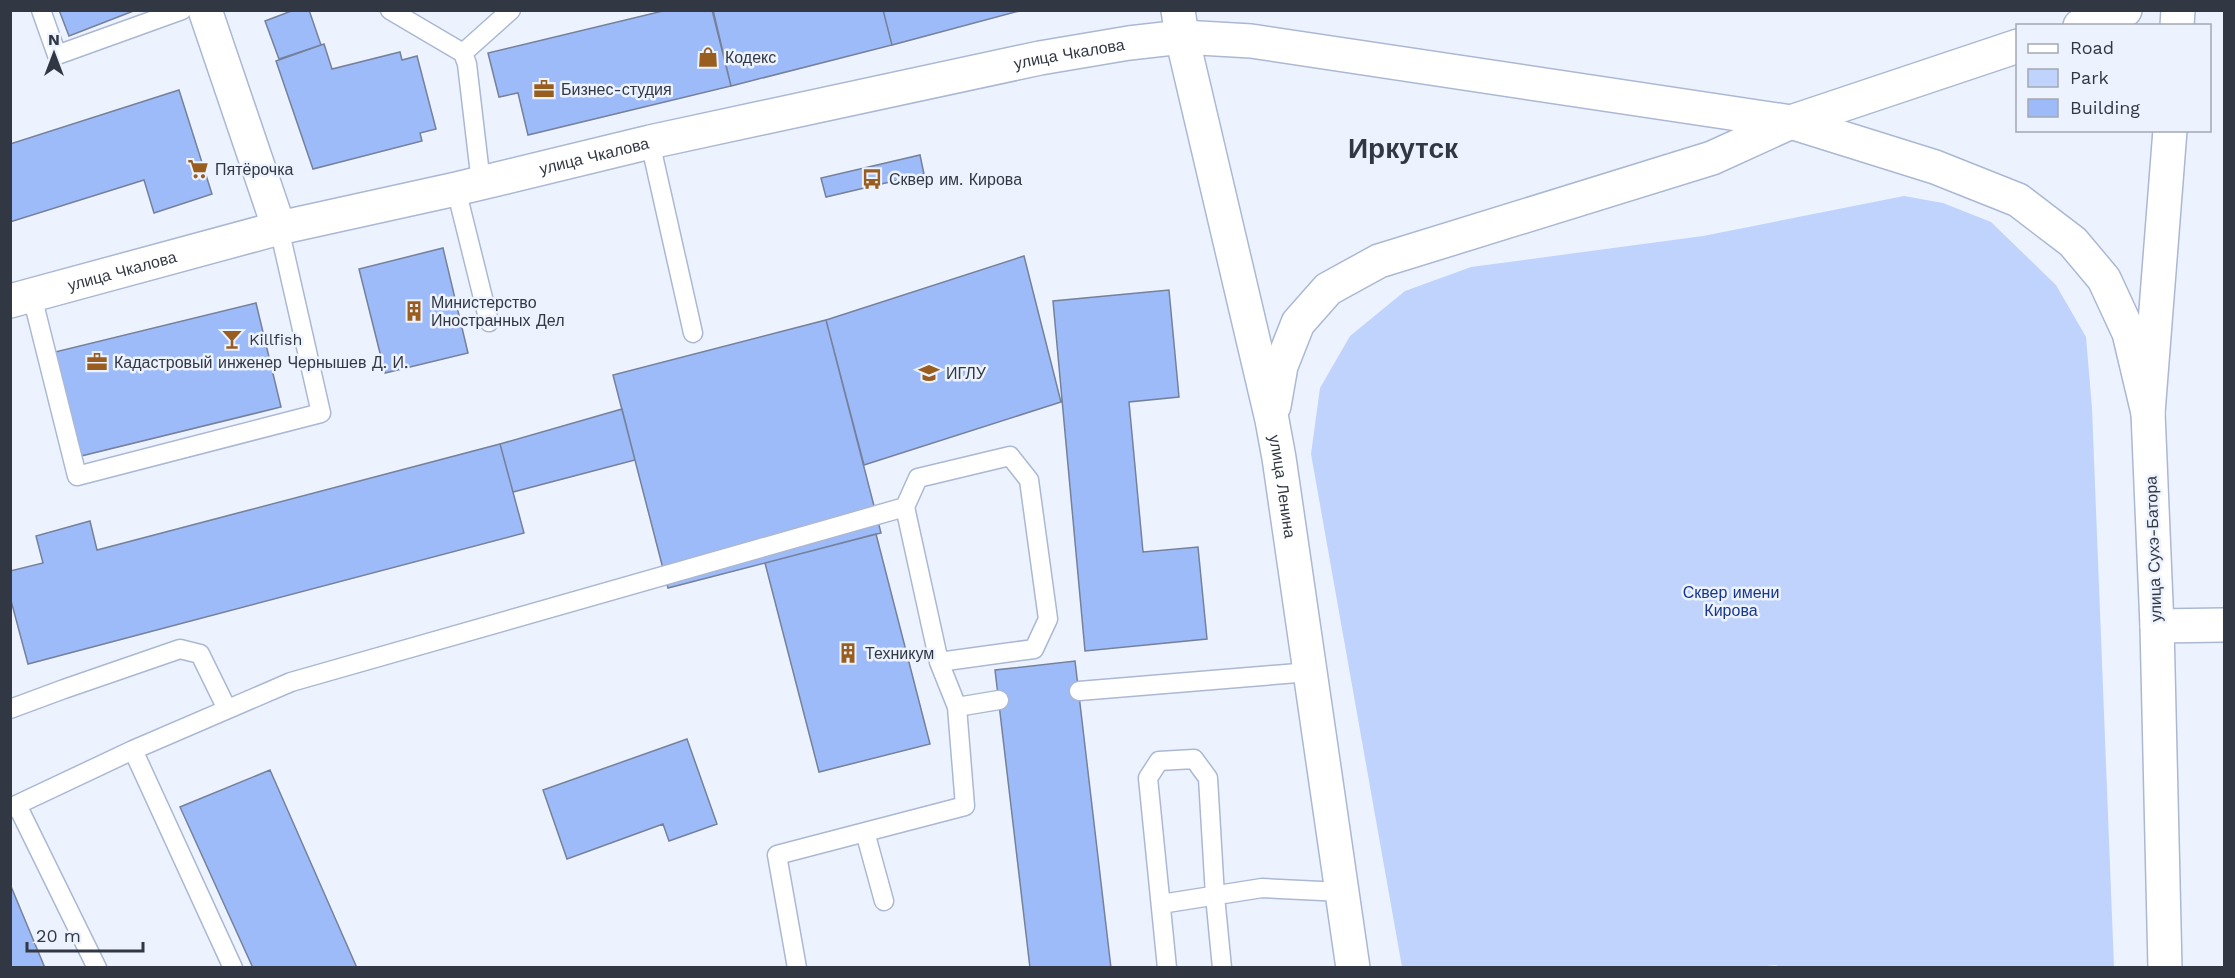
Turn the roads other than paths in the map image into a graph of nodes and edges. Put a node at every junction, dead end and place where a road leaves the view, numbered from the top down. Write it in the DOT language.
graph roads {
  1 [pos="41,10"];
  2 [pos="182,10"];
  3 [pos="205,10"];
  4 [pos="390,10"];
  5 [pos="511,10"];
  6 [pos="2125,10"];
  7 [pos="1180,24"];
  8 [pos="2086,24"];
  9 [pos="2016,47"];
  10 [pos="463,53"];
  11 [pos="1791,122"];
  12 [pos="2170,132"];
  13 [pos="650,142"];
  14 [pos="469,186"];
  15 [pos="279,228"];
  16 [pos="21,298"];
  17 [pos="489,322"];
  18 [pos="693,333"];
  19 [pos="2148,413"];
  20 [pos="1272,420"];
  21 [pos="905,507"];
  22 [pos="2224,625"];
  23 [pos="2157,626"];
  24 [pos="939,662"];
  25 [pos="1310,672"];
  26 [pos="1079,691"];
  27 [pos="999,700"];
  28 [pos="957,707"];
  29 [pos="10,709"];
  30 [pos="227,709"];
  31 [pos="133,750"];
  32 [pos="14,806"];
  33 [pos="865,832"];
  34 [pos="1342,892"];
  35 [pos="1215,896"];
  36 [pos="884,901"];
  37 [pos="1161,904"];
  38 [pos="97,968"];
  39 [pos="233,968"];
  40 [pos="796,968"];
  41 [pos="1167,968"];
  42 [pos="1222,968"];
  43 [pos="1353,968"];
  44 [pos="2165,968"];
  1 -- 2 [label="lane"];
  3 -- 15 [label="main road"];
  4 -- 10 [label="lane"];
  5 -- 10 [label="lane"];
  6 -- 8 [label="main road"];
  7 -- 11 [label="main road, улица Чкалова"];
  7 -- 13 [label="main road, улица Чкалова"];
  7 -- 20 [label="main road, улица Ленина"];
  9 -- 11 [label="main road"];
  10 -- 14 [label="lane"];
  11 -- 19 [label="main road, улица Чкалова"];
  11 -- 20 [label="main road"];
  12 -- 19 [label="main road, улица Сухэ-Батора"];
  13 -- 14 [label="main road, улица Чкалова"];
  13 -- 18 [label="lane"];
  14 -- 15 [label="main road, улица Чкалова"];
  14 -- 17 [label="lane"];
  15 -- 16 [label="main road, улица Чкалова"];
  15 -- 16 [label="lane"];
  19 -- 23 [label="main road, улица Сухэ-Батора"];
  20 -- 25 [label="main road, улица Ленина"];
  21 -- 24 [label="lane"];
  21 -- 24 [label="lane"];
  21 -- 30 [label="lane"];
  22 -- 23 [label="main road"];
  23 -- 44 [label="main road, улица Сухэ-Батора"];
  24 -- 28 [label="lane"];
  25 -- 26 [label="lane"];
  25 -- 34 [label="main road, улица Ленина"];
  27 -- 28 [label="lane"];
  28 -- 33 [label="lane"];
  29 -- 30 [label="lane"];
  30 -- 31 [label="lane"];
  31 -- 32 [label="lane"];
  31 -- 39 [label="lane"];
  32 -- 38 [label="lane"];
  33 -- 36 [label="lane"];
  33 -- 40 [label="lane"];
  34 -- 35 [label="lane"];
  34 -- 43 [label="main road, улица Ленина"];
  35 -- 37 [label="lane"];
  35 -- 37 [label="lane"];
  35 -- 42 [label="lane"];
  37 -- 41 [label="lane"];
}
